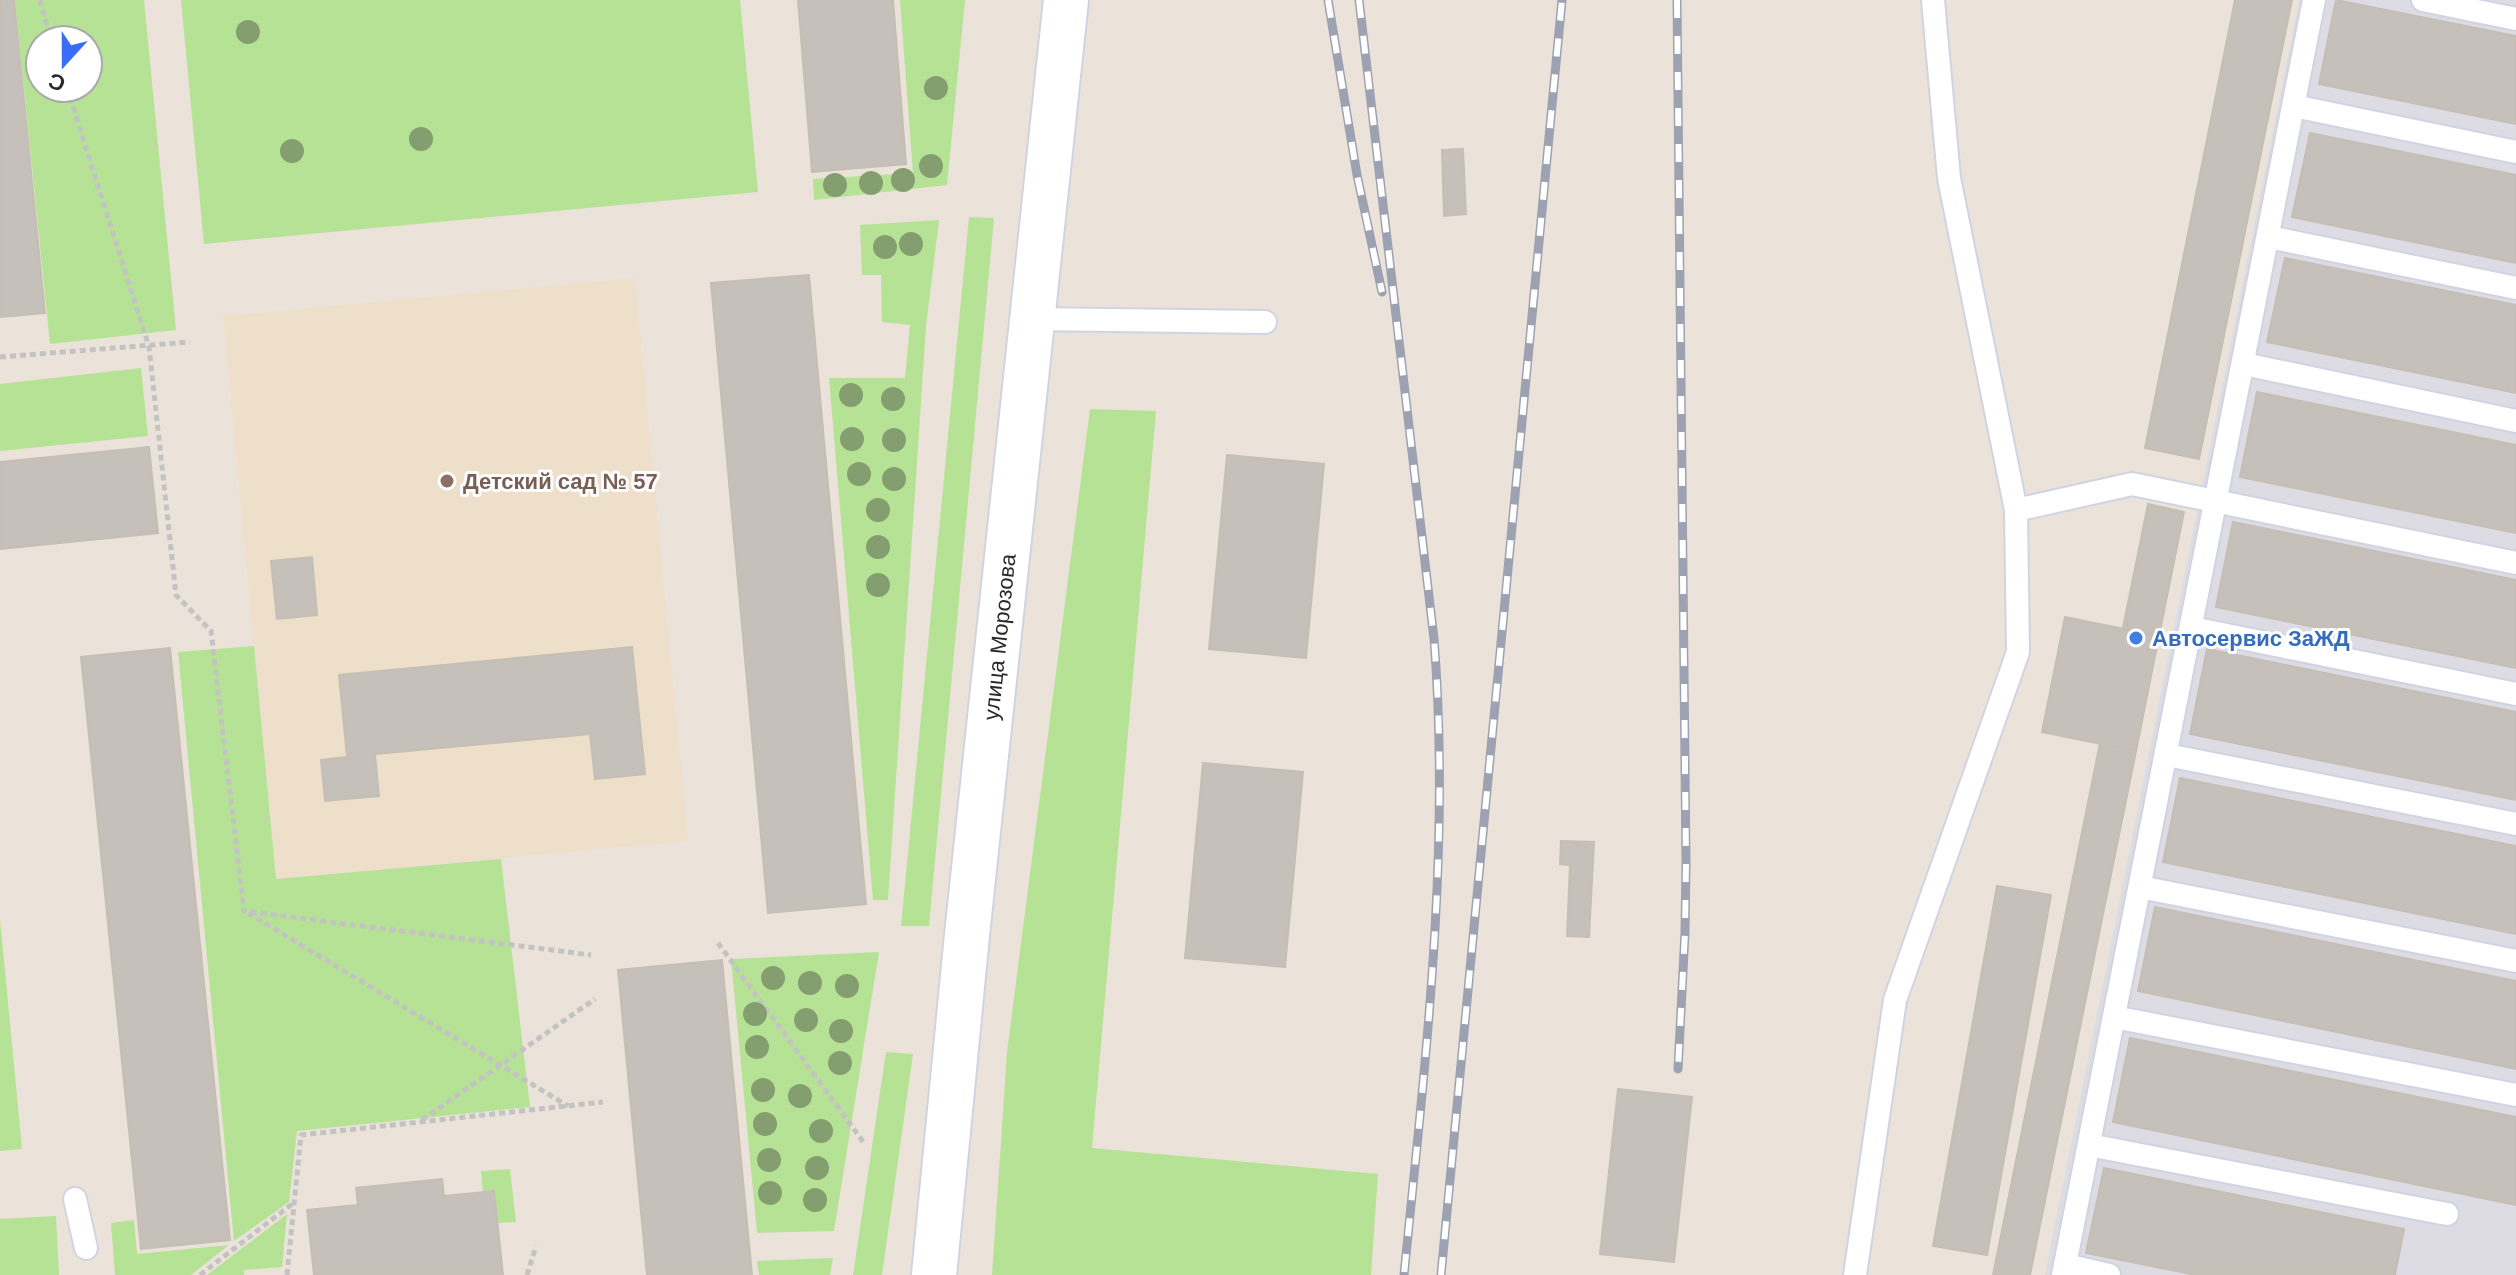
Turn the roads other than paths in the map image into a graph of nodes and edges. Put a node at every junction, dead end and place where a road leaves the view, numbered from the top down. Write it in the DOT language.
graph roads {
  1 [pos="1066,0"];
  2 [pos="1933,0"];
  3 [pos="2314,0"];
  4 [pos="2423,0"];
  5 [pos="2516,19"];
  6 [pos="2294,106"];
  7 [pos="2516,152"];
  8 [pos="2269,237"];
  9 [pos="2516,288"];
  10 [pos="1032,319"];
  11 [pos="1265,322"];
  12 [pos="2244,364"];
  13 [pos="2516,421"];
  14 [pos="2217,502"];
  15 [pos="2016,510"];
  16 [pos="2516,563"];
  17 [pos="2192,628"];
  18 [pos="2516,694"];
  19 [pos="2167,755"];
  20 [pos="2516,824"];
  21 [pos="2140,887"];
  22 [pos="2516,961"];
  23 [pos="2114,1017"];
  24 [pos="2516,1095"];
  25 [pos="2089,1145"];
  26 [pos="75,1199"];
  27 [pos="2447,1214"];
  28 [pos="86,1248"];
  29 [pos="2064,1270"];
  30 [pos="934,1275"];
  31 [pos="1855,1275"];
  32 [pos="2109,1275"];
  1 -- 10 [label="main road, улица Морозова"];
  2 -- 15 [label="lane"];
  3 -- 6 [label="lane"];
  4 -- 5 [label="lane"];
  6 -- 7 [label="lane"];
  6 -- 8 [label="lane"];
  8 -- 9 [label="lane"];
  8 -- 12 [label="lane"];
  10 -- 11 [label="lane"];
  10 -- 30 [label="main road, улица Морозова"];
  12 -- 13 [label="lane"];
  12 -- 14 [label="lane"];
  14 -- 15 [label="lane"];
  14 -- 16 [label="lane"];
  14 -- 17 [label="lane"];
  15 -- 31 [label="lane"];
  17 -- 18 [label="lane"];
  17 -- 19 [label="lane"];
  19 -- 20 [label="lane"];
  19 -- 21 [label="lane"];
  21 -- 22 [label="lane"];
  21 -- 23 [label="lane"];
  23 -- 24 [label="lane"];
  23 -- 25 [label="lane"];
  25 -- 27 [label="lane"];
  25 -- 29 [label="lane"];
  26 -- 28 [label="lane"];
  29 -- 32 [label="lane"];
}
